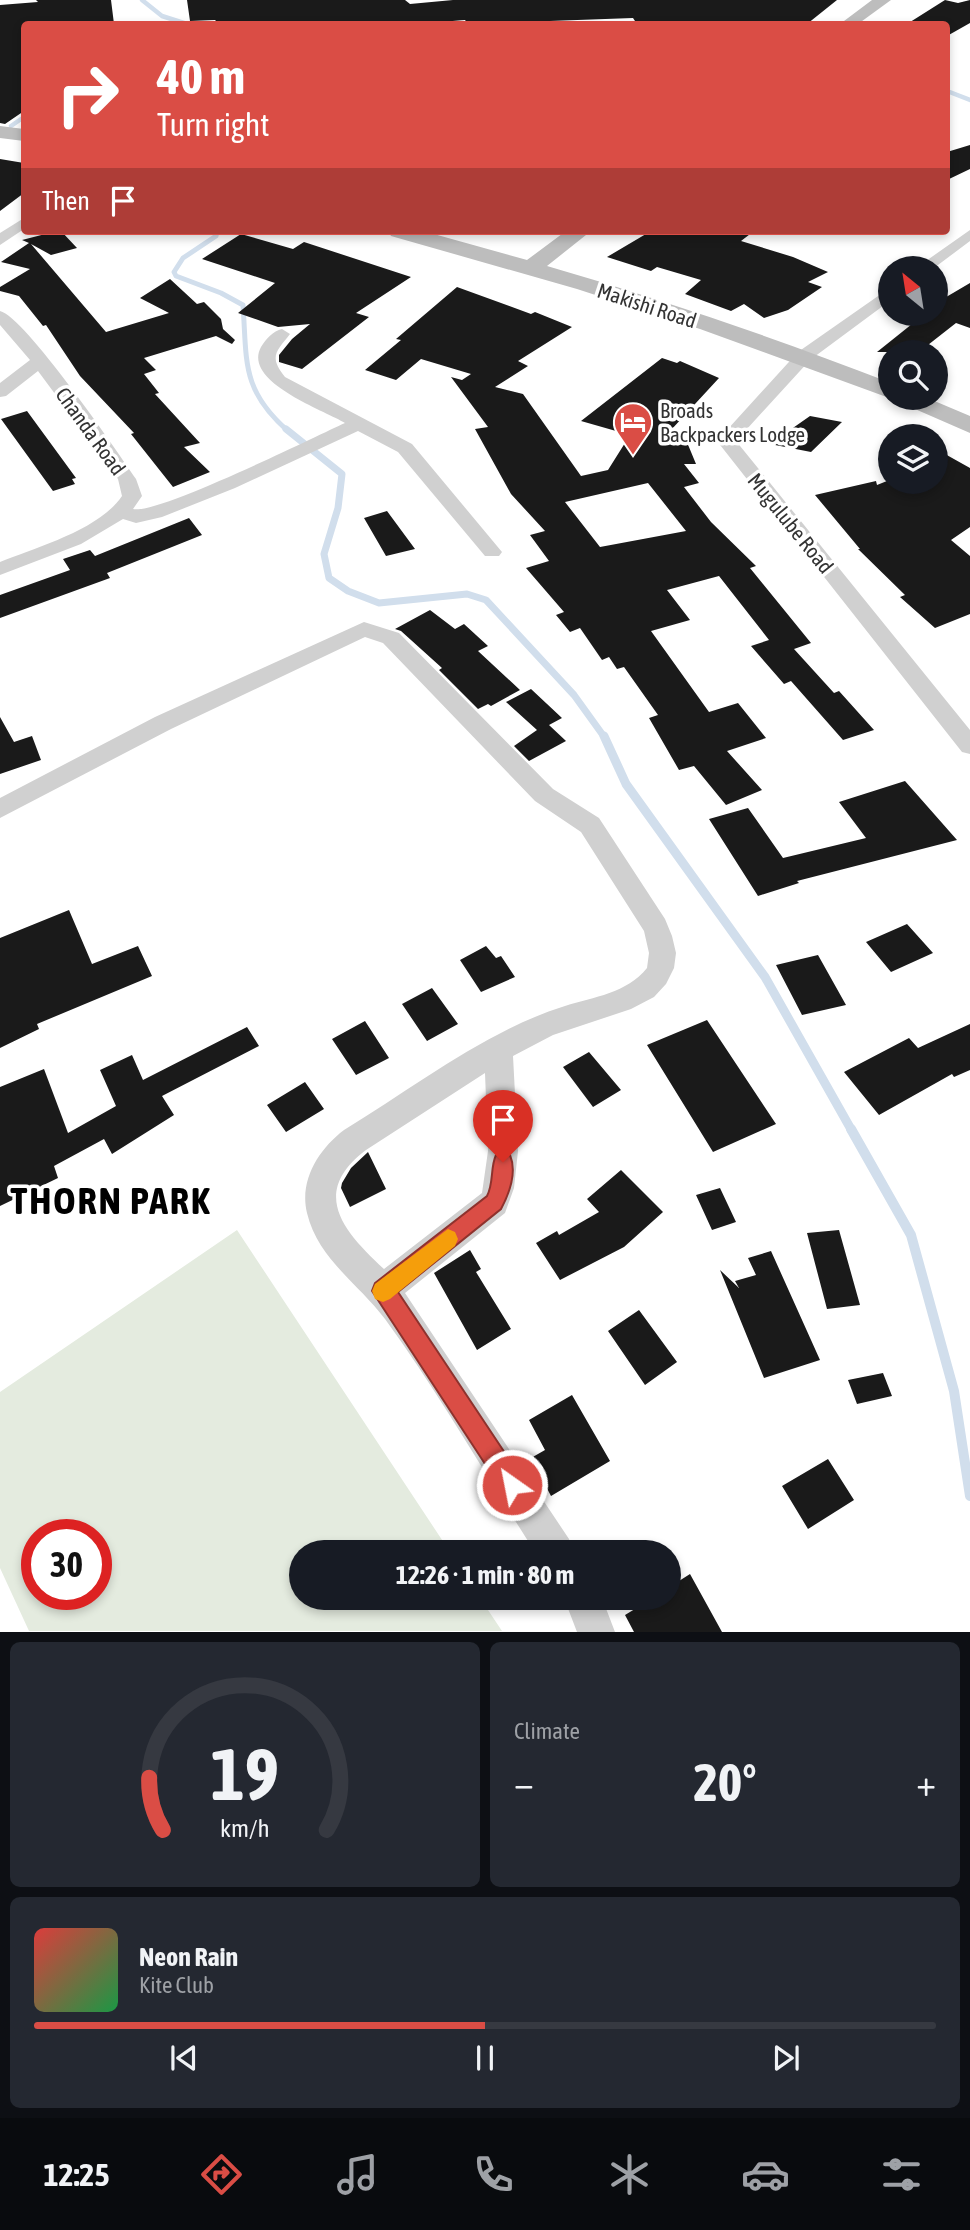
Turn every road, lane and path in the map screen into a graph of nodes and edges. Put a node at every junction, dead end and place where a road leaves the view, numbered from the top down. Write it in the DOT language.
graph roads {
  1 [pos="883,0"];
  2 [pos="852,21"];
  3 [pos="0,132"];
  4 [pos="21,135"];
  5 [pos="21,224"];
  6 [pos="970,233"];
  7 [pos="414,235"];
  8 [pos="575,235"];
  9 [pos="0,240"];
  10 [pos="940,256"];
  11 [pos="531,267"];
  12 [pos="878,302"];
  13 [pos="0,316"];
  14 [pos="282,334"];
  15 [pos="804,356"];
  16 [pos="40,360"];
  17 [pos="878,387"];
  18 [pos="0,392"];
  19 [pos="935,410"];
  20 [pos="358,424"];
  21 [pos="970,425"];
  22 [pos="121,512"];
  23 [pos="492,552"];
  24 [pos="0,569"];
  25 [pos="970,746"];
  26 [pos="0,809"];
  27 [pos="498,1052"];
  28 [pos="382,1291"];
  29 [pos="548,1540"];
  30 [pos="588,1610"];
  31 [pos="596,1632"];
  1 -- 2 [label="main road"];
  3 -- 4 [label="main road"];
  5 -- 9 [label="street"];
  6 -- 10 [label="street"];
  7 -- 11 [label="main road, Makishi Road"];
  8 -- 11 [label="main road"];
  11 -- 15 [label="main road, Makishi Road"];
  12 -- 15 [label="street, Mugulube Road"];
  13 -- 16 [label="street, Chanda Road"];
  14 -- 20 [label="street"];
  15 -- 17 [label="main road, Makishi Road"];
  15 -- 25 [label="street, Mugulube Road"];
  16 -- 18 [label="street"];
  16 -- 22 [label="street, Chanda Road"];
  19 -- 21 [label="main road"];
  20 -- 22 [label="street"];
  20 -- 23 [label="street"];
  22 -- 24 [label="street, Chanda Road"];
  26 -- 27 [label="street"];
  27 -- 28 [label="street"];
  27 -- 28 [label="street"];
  28 -- 29 [label="street"];
  30 -- 31 [label="street"];
}
